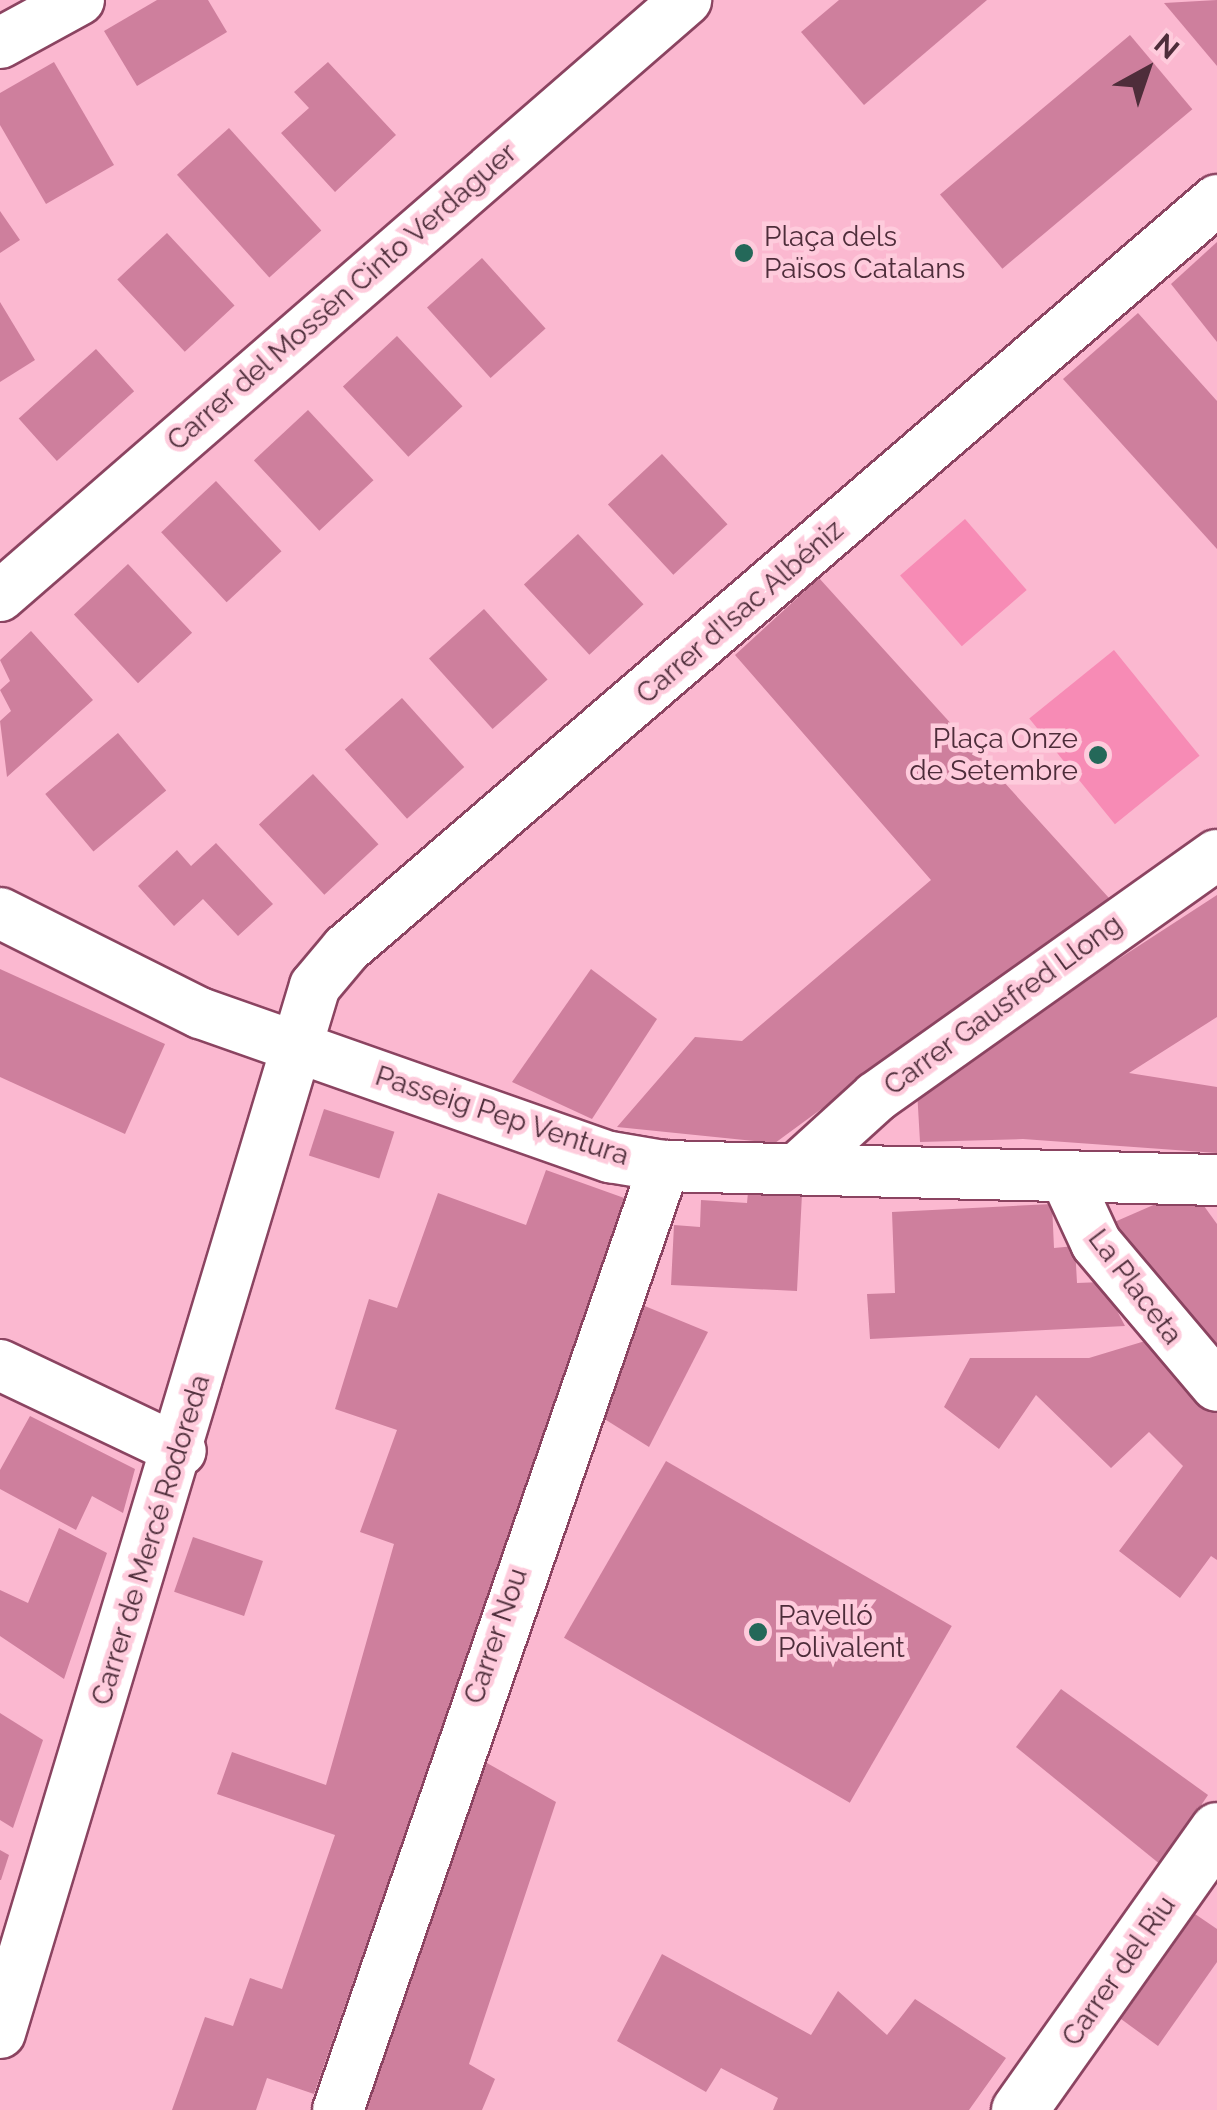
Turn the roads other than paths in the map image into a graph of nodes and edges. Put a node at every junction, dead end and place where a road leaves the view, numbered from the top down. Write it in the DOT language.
graph roads {
  1 [pos="79,0"];
  2 [pos="686,0"];
  3 [pos="0,42"];
  4 [pos="1217,200"];
  5 [pos="4,582"];
  6 [pos="1217,854"];
  7 [pos="0,913"];
  8 [pos="291,1045"];
  9 [pos="664,1166"];
  10 [pos="799,1168"];
  11 [pos="1066,1178"];
  12 [pos="1217,1180"];
  13 [pos="7,1384"];
  14 [pos="1217,1386"];
  15 [pos="181,1451"];
  16 [pos="1217,1830"];
  17 [pos="0,2033"];
  18 [pos="338,2110"];
  19 [pos="1019,2110"];
  1 -- 3 [label="street"];
  2 -- 5 [label="street, Carrer del Mossèn Cinto Verdaguer"];
  4 -- 8 [label="street, Carrer d'Isac Albéniz"];
  6 -- 10 [label="street, Carrer Gausfred Llong"];
  7 -- 8 [label="street, Passeig Pep Ventura"];
  8 -- 9 [label="street, Passeig Pep Ventura"];
  8 -- 15 [label="street, Carrer de Mercé Rodoreda"];
  9 -- 10 [label="street, Passeig Pep Ventura"];
  9 -- 18 [label="street, Carrer Nou"];
  10 -- 11 [label="street, Passeig Pep Ventura"];
  11 -- 12 [label="street, Passeig Pep Ventura"];
  11 -- 14 [label="street, La Placeta"];
  13 -- 15 [label="street"];
  15 -- 17 [label="street, Carrer de Mercé Rodoreda"];
  16 -- 19 [label="street, Carrer del Riu"];
}
